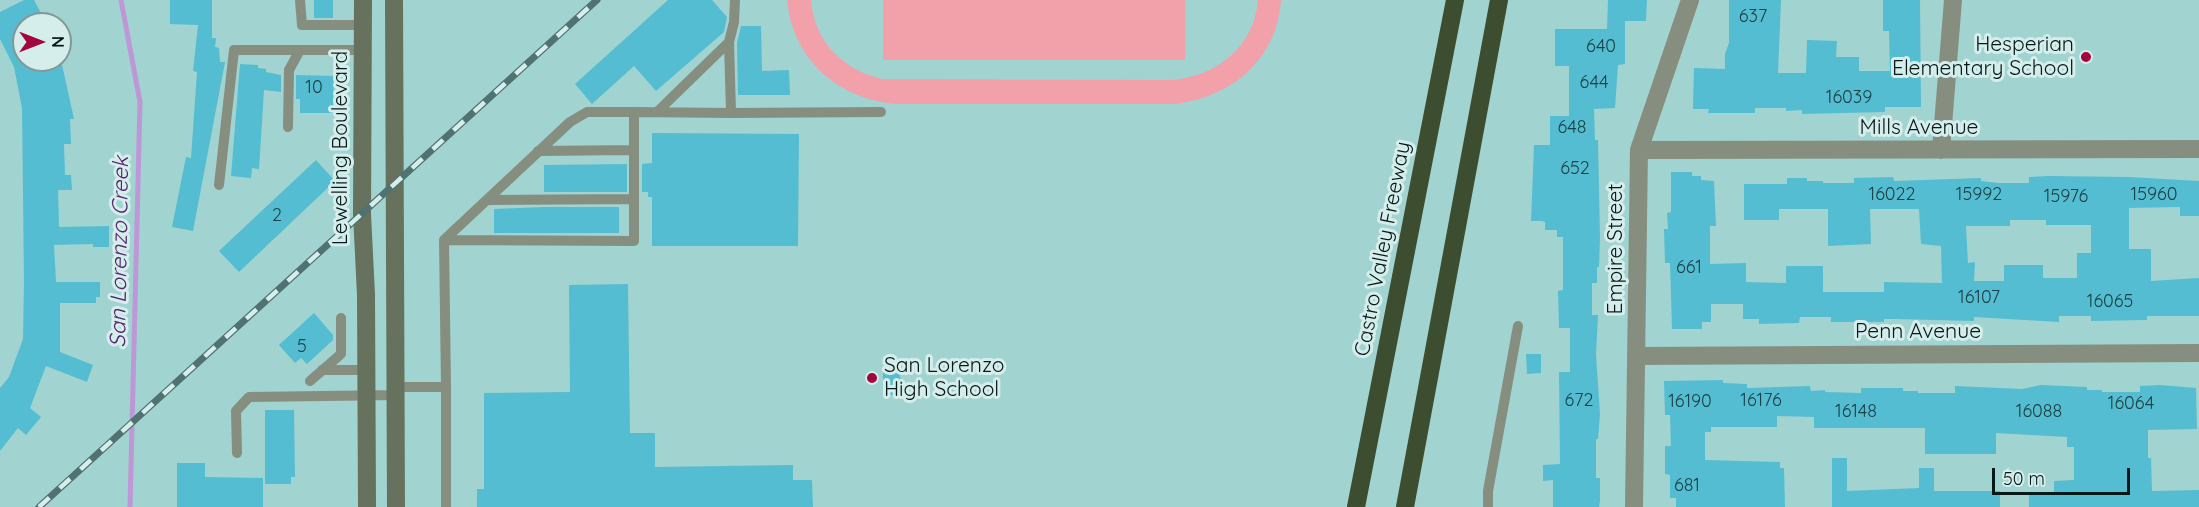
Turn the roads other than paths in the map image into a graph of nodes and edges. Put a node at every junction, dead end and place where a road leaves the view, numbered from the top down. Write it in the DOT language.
graph roads {
  1 [pos="300,0"];
  2 [pos="363,0"];
  3 [pos="394,0"];
  4 [pos="735,0"];
  5 [pos="1455,0"];
  6 [pos="1499,0"];
  7 [pos="1507,0"];
  8 [pos="1689,0"];
  9 [pos="1953,0"];
  10 [pos="363,25"];
  11 [pos="729,42"];
  12 [pos="1490,44"];
  13 [pos="300,50"];
  14 [pos="363,50"];
  15 [pos="634,112"];
  16 [pos="657,112"];
  17 [pos="881,112"];
  18 [pos="731,113"];
  19 [pos="288,127"];
  20 [pos="2199,149"];
  21 [pos="634,150"];
  22 [pos="1639,150"];
  23 [pos="1941,150"];
  24 [pos="538,151"];
  25 [pos="219,185"];
  26 [pos="487,200"];
  27 [pos="634,200"];
  28 [pos="444,240"];
  29 [pos="341,318"];
  30 [pos="1518,326"];
  31 [pos="2199,353"];
  32 [pos="1638,356"];
  33 [pos="322,370"];
  34 [pos="367,370"];
  35 [pos="310,381"];
  36 [pos="446,387"];
  37 [pos="396,391"];
  38 [pos="367,396"];
  39 [pos="237,453"];
  40 [pos="367,507"];
  41 [pos="396,507"];
  42 [pos="446,507"];
  43 [pos="1356,507"];
  44 [pos="1405,507"];
  45 [pos="1488,507"];
  46 [pos="1634,507"];
  1 -- 10 [label="lane"];
  2 -- 10 [label="main road, Lewelling Boulevard"];
  3 -- 37 [label="main road"];
  4 -- 11 [label="lane"];
  5 -- 43 [label="highway, Castro Valley Freeway"];
  6 -- 12 [label="highway"];
  7 -- 12 [label="highway"];
  8 -- 22 [label="street, Empire Street"];
  9 -- 23 [label="street"];
  10 -- 14 [label="main road, Lewelling Boulevard"];
  11 -- 16 [label="lane"];
  11 -- 18 [label="lane"];
  12 -- 44 [label="highway"];
  13 -- 14 [label="lane"];
  13 -- 19 [label="lane"];
  13 -- 25 [label="lane"];
  14 -- 34 [label="main road, Lewelling Boulevard"];
  15 -- 16 [label="lane"];
  15 -- 21 [label="lane"];
  15 -- 24 [label="lane"];
  16 -- 18 [label="lane"];
  17 -- 18 [label="lane"];
  20 -- 23 [label="street, Mills Avenue"];
  21 -- 24 [label="lane"];
  21 -- 27 [label="lane"];
  22 -- 23 [label="street, Mills Avenue"];
  22 -- 32 [label="street, Empire Street"];
  24 -- 26 [label="lane"];
  26 -- 27 [label="lane"];
  26 -- 28 [label="lane"];
  27 -- 28 [label="lane"];
  28 -- 36 [label="lane"];
  29 -- 33 [label="lane"];
  30 -- 45 [label="lane"];
  31 -- 32 [label="street, Penn Avenue"];
  32 -- 46 [label="street, Empire Street"];
  33 -- 34 [label="lane"];
  33 -- 35 [label="lane"];
  34 -- 38 [label="main road, Lewelling Boulevard"];
  36 -- 37 [label="lane"];
  36 -- 42 [label="lane"];
  37 -- 38 [label="lane"];
  37 -- 41 [label="main road"];
  38 -- 39 [label="lane"];
  38 -- 40 [label="main road, Lewelling Boulevard"];
}
